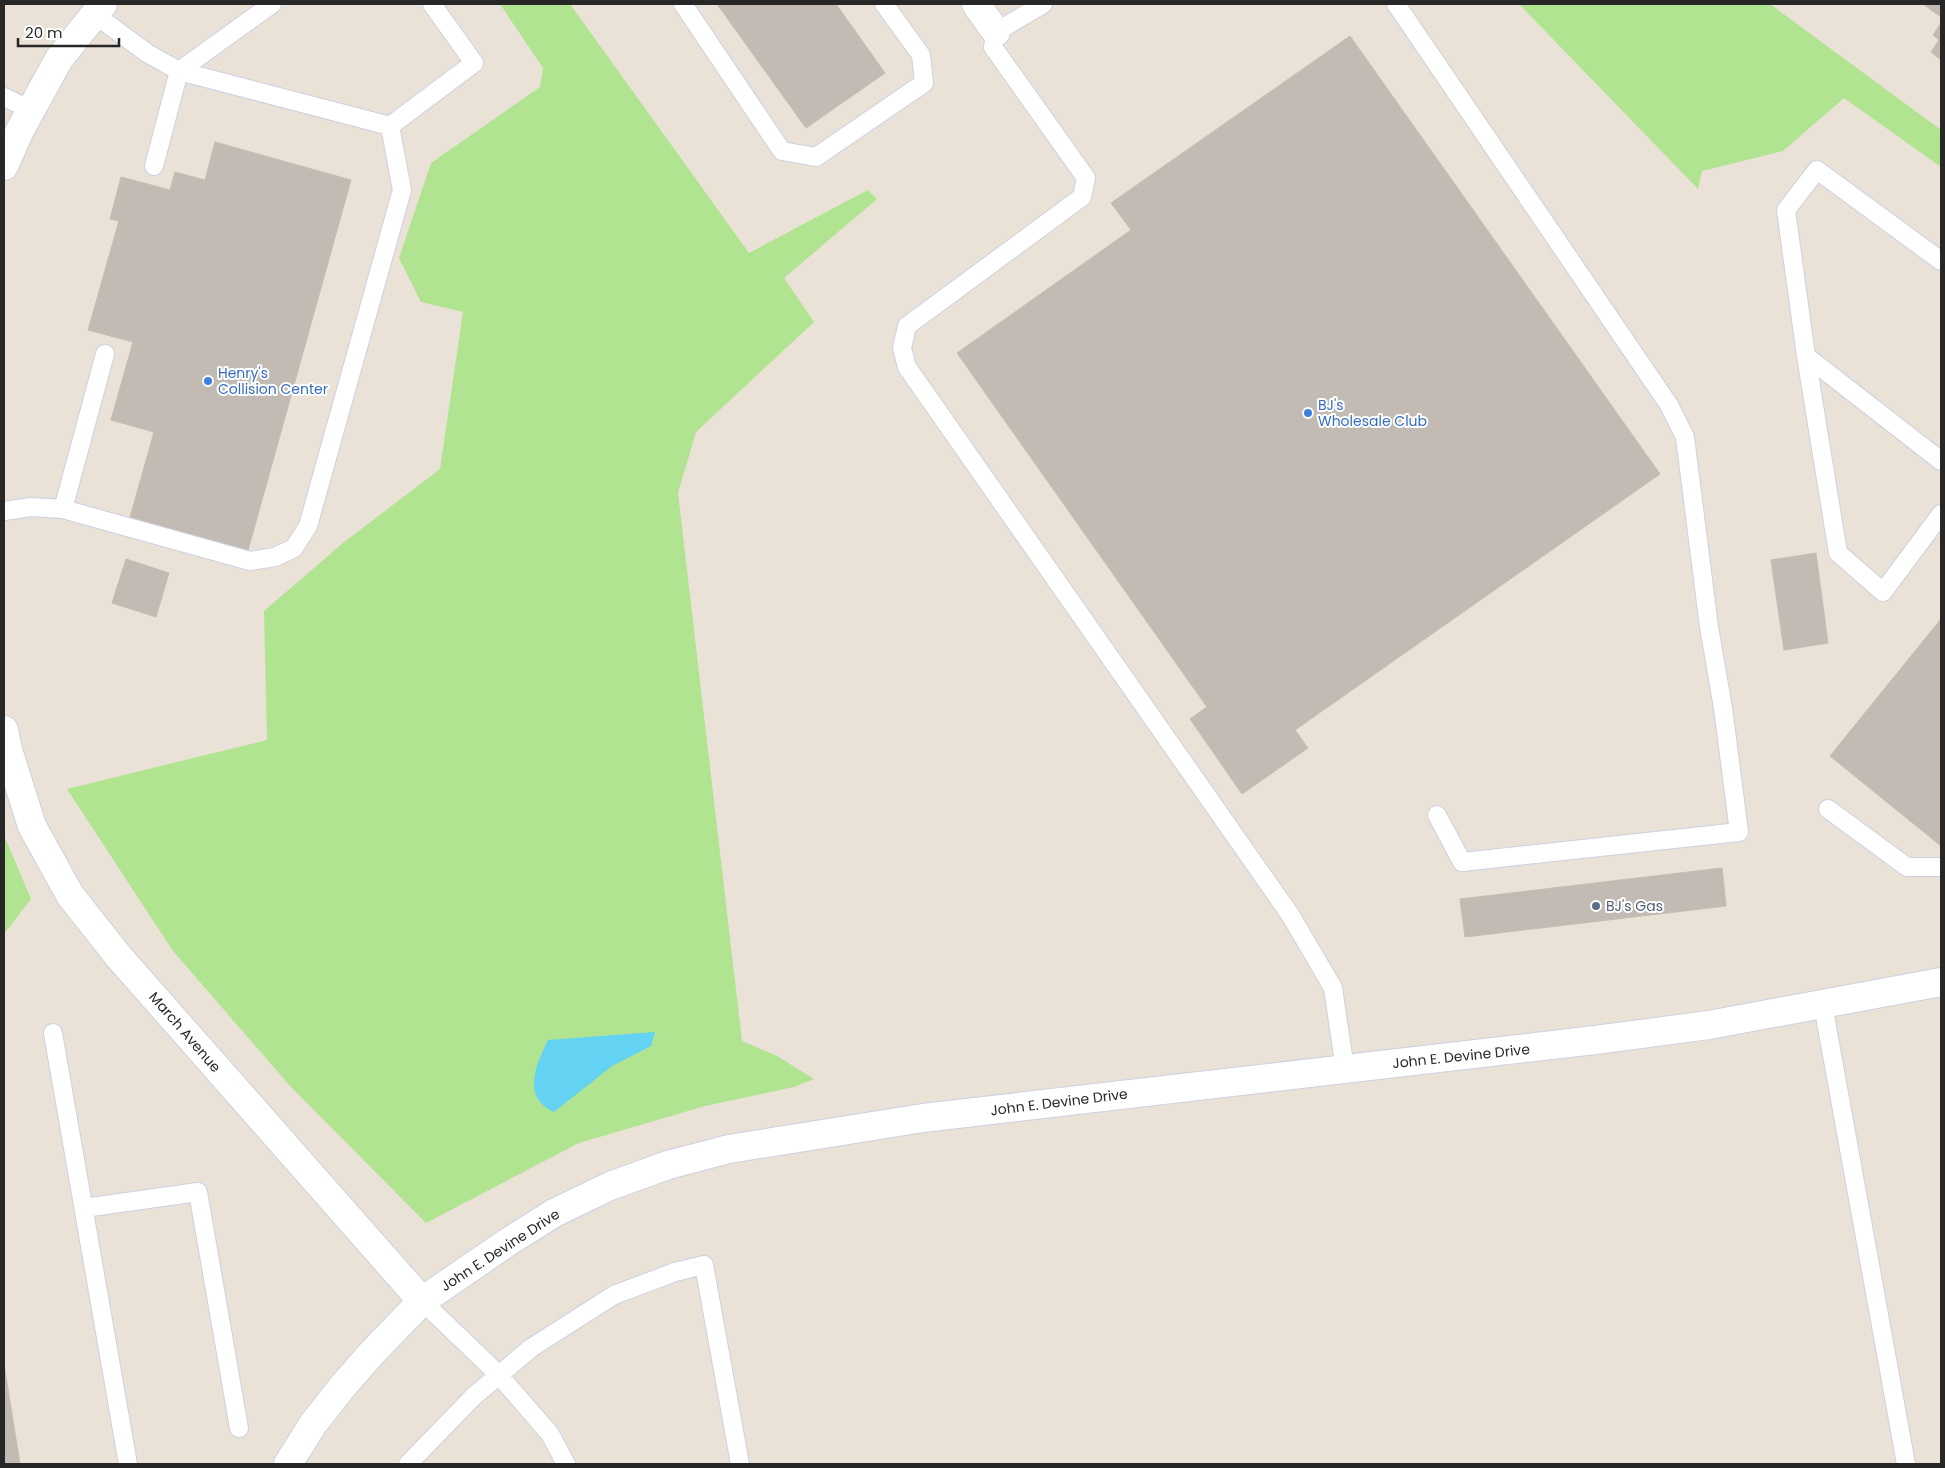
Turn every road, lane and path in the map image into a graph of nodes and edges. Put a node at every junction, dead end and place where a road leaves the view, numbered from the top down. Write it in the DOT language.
graph roads {
  1 [pos="272,4"];
  2 [pos="432,4"];
  3 [pos="683,4"];
  4 [pos="884,4"];
  5 [pos="976,4"];
  6 [pos="1042,4"];
  7 [pos="1396,4"];
  8 [pos="98,9"];
  9 [pos="996,32"];
  10 [pos="179,71"];
  11 [pos="4,97"];
  12 [pos="31,110"];
  13 [pos="390,126"];
  14 [pos="4,166"];
  15 [pos="154,166"];
  16 [pos="1941,261"];
  17 [pos="105,354"];
  18 [pos="1806,356"];
  19 [pos="1941,461"];
  20 [pos="63,508"];
  21 [pos="4,512"];
  22 [pos="1941,514"];
  23 [pos="4,730"];
  24 [pos="1828,809"];
  25 [pos="1437,815"];
  26 [pos="1941,867"];
  27 [pos="1941,982"];
  28 [pos="1823,1005"];
  29 [pos="53,1033"];
  30 [pos="1345,1068"];
  31 [pos="84,1208"];
  32 [pos="422,1301"];
  33 [pos="499,1375"];
  34 [pos="239,1428"];
  35 [pos="550,1434"];
  36 [pos="128,1464"];
  37 [pos="288,1464"];
  38 [pos="408,1464"];
  39 [pos="555,1464"];
  40 [pos="566,1464"];
  41 [pos="740,1464"];
  42 [pos="1906,1464"];
  1 -- 10 [label="lane"];
  2 -- 13 [label="lane"];
  3 -- 4 [label="lane"];
  5 -- 9 [label="street"];
  6 -- 9 [label="lane"];
  7 -- 25 [label="lane"];
  8 -- 10 [label="lane"];
  8 -- 12 [label="street"];
  9 -- 30 [label="lane"];
  10 -- 13 [label="lane"];
  10 -- 15 [label="lane"];
  11 -- 12 [label="lane"];
  12 -- 14 [label="street"];
  13 -- 20 [label="lane"];
  16 -- 18 [label="lane"];
  17 -- 20 [label="lane"];
  18 -- 19 [label="lane"];
  18 -- 22 [label="lane"];
  20 -- 21 [label="lane"];
  23 -- 32 [label="street, March Avenue"];
  24 -- 26 [label="lane"];
  27 -- 28 [label="street, John E. Devine Drive"];
  28 -- 30 [label="street, John E. Devine Drive"];
  28 -- 42 [label="lane"];
  29 -- 31 [label="lane"];
  30 -- 32 [label="street, John E. Devine Drive"];
  31 -- 34 [label="lane"];
  31 -- 36 [label="lane"];
  32 -- 33 [label="lane"];
  32 -- 37 [label="street, John E. Devine Drive"];
  33 -- 35 [label="lane"];
  33 -- 38 [label="lane"];
  33 -- 41 [label="lane"];
  35 -- 39 [label="lane"];
  35 -- 40 [label="lane"];
}
